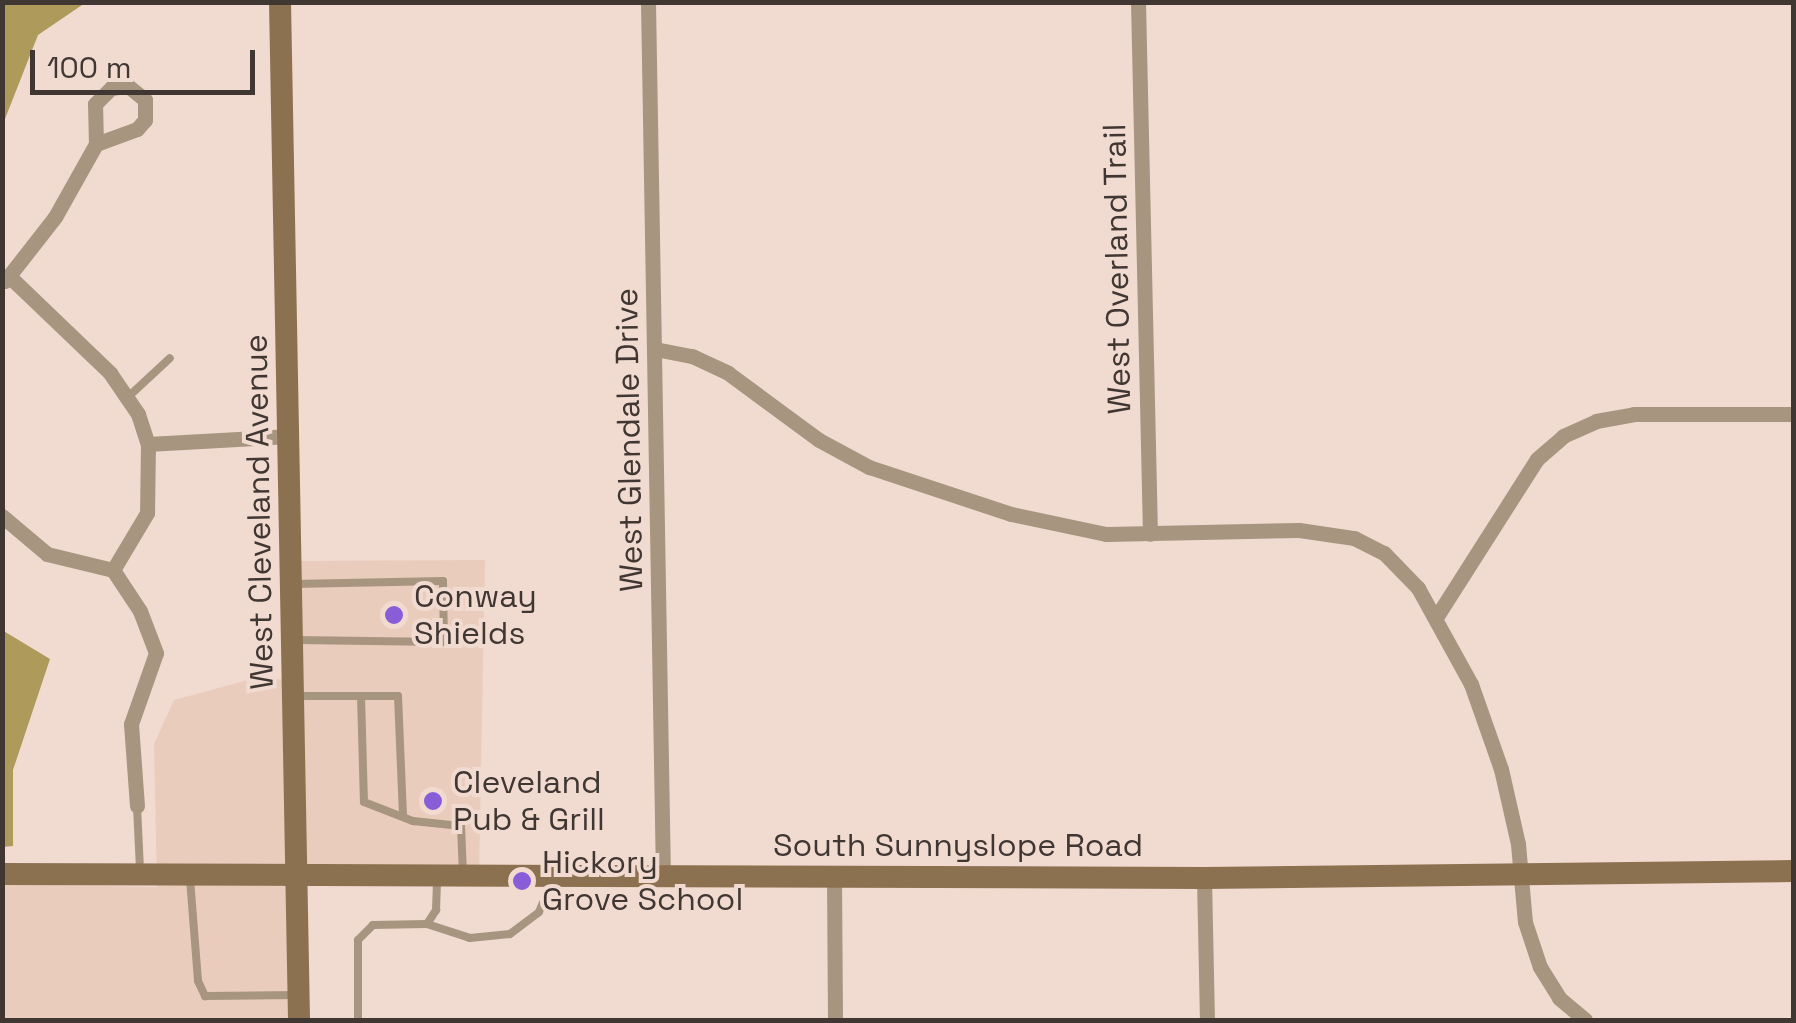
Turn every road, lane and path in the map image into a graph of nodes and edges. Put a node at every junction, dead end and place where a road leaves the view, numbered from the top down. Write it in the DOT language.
graph roads {
  1 [pos="280,2"];
  2 [pos="648,2"];
  3 [pos="1138,2"];
  4 [pos="96,144"];
  5 [pos="6,280"];
  6 [pos="655,349"];
  7 [pos="170,358"];
  8 [pos="128,396"];
  9 [pos="1794,414"];
  10 [pos="290,436"];
  11 [pos="148,444"];
  12 [pos="2,516"];
  13 [pos="1150,534"];
  14 [pos="114,570"];
  15 [pos="293,584"];
  16 [pos="1436,616"];
  17 [pos="294,640"];
  18 [pos="295,696"];
  19 [pos="361,696"];
  20 [pos="137,806"];
  21 [pos="402,815"];
  22 [pos="1794,870"];
  23 [pos="1519,872"];
  24 [pos="2,874"];
  25 [pos="140,874"];
  26 [pos="190,874"];
  27 [pos="296,874"];
  28 [pos="438,875"];
  29 [pos="463,876"];
  30 [pos="554,876"];
  31 [pos="663,877"];
  32 [pos="834,878"];
  33 [pos="1204,878"];
  34 [pos="427,924"];
  35 [pos="298,995"];
  36 [pos="299,1020"];
  37 [pos="358,1020"];
  38 [pos="835,1020"];
  39 [pos="1207,1020"];
  40 [pos="1585,1020"];
  1 -- 10 [label="street, West Cleveland Avenue"];
  2 -- 6 [label="street, West Glendale Drive"];
  3 -- 13 [label="street, West Overland Trail"];
  4 -- 5 [label="street"];
  5 -- 8 [label="street"];
  6 -- 13 [label="street"];
  6 -- 31 [label="street, West Glendale Drive"];
  7 -- 8 [label="lane"];
  8 -- 11 [label="street"];
  9 -- 16 [label="street"];
  10 -- 11 [label="street"];
  10 -- 15 [label="street, West Cleveland Avenue"];
  11 -- 14 [label="street"];
  12 -- 14 [label="street"];
  13 -- 16 [label="street"];
  14 -- 20 [label="street"];
  15 -- 17 [label="street, West Cleveland Avenue"];
  15 -- 17 [label="lane"];
  16 -- 23 [label="street"];
  17 -- 18 [label="street, West Cleveland Avenue"];
  18 -- 19 [label="lane"];
  18 -- 27 [label="street, West Cleveland Avenue"];
  19 -- 21 [label="lane"];
  19 -- 21 [label="lane"];
  20 -- 25 [label="lane"];
  21 -- 29 [label="lane"];
  22 -- 23 [label="street, South Sunnyslope Road"];
  23 -- 33 [label="street, South Sunnyslope Road"];
  23 -- 40 [label="street"];
  24 -- 25 [label="street, South Sunnyslope Road"];
  25 -- 26 [label="street, South Sunnyslope Road"];
  26 -- 27 [label="street, South Sunnyslope Road"];
  26 -- 35 [label="lane"];
  27 -- 28 [label="street, South Sunnyslope Road"];
  27 -- 35 [label="street, West Cleveland Avenue"];
  28 -- 29 [label="street, South Sunnyslope Road"];
  28 -- 34 [label="lane"];
  29 -- 30 [label="street, South Sunnyslope Road"];
  30 -- 31 [label="street, South Sunnyslope Road"];
  30 -- 34 [label="lane"];
  31 -- 32 [label="street, South Sunnyslope Road"];
  32 -- 33 [label="street, South Sunnyslope Road"];
  32 -- 38 [label="street"];
  33 -- 39 [label="street"];
  34 -- 37 [label="lane"];
  35 -- 36 [label="street, West Cleveland Avenue"];
}
